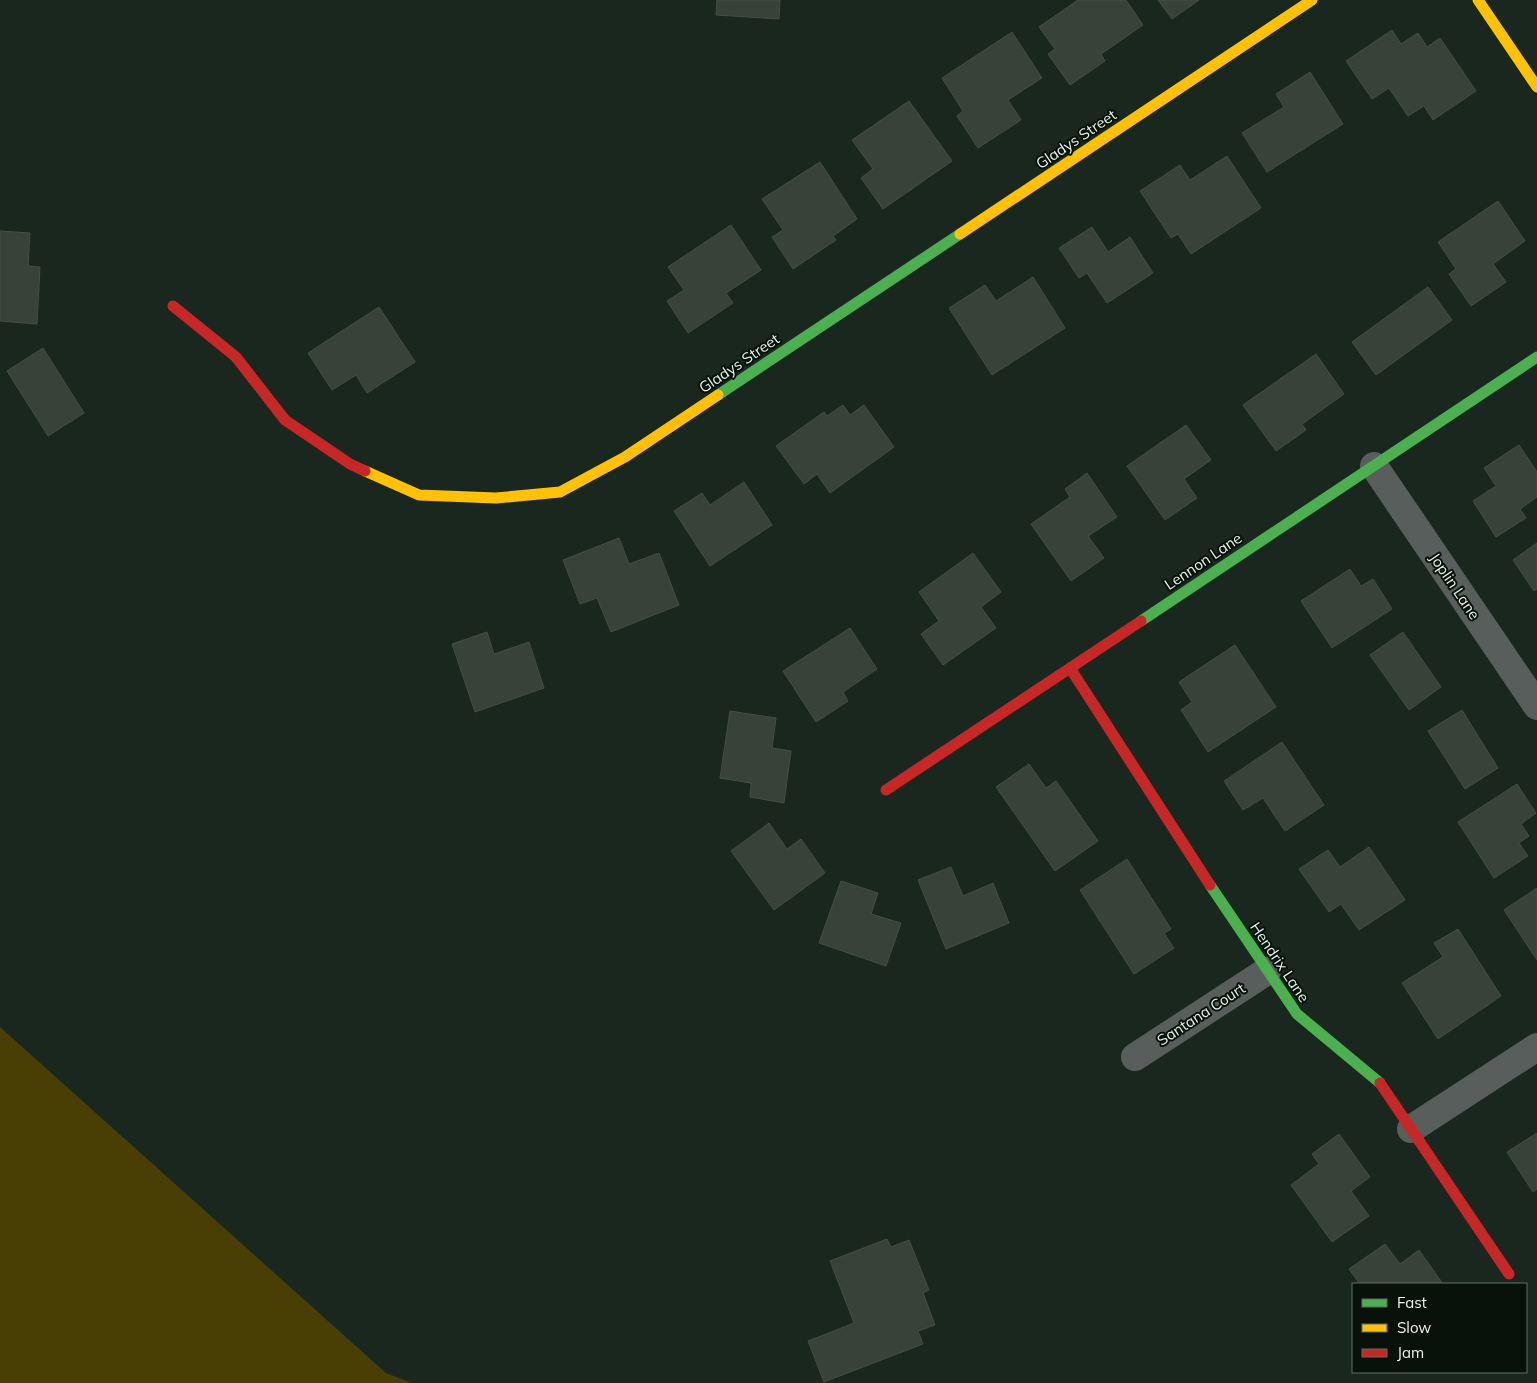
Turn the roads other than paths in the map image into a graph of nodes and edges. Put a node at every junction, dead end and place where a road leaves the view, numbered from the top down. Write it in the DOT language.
graph roads {
  1 [pos="1312,0"];
  2 [pos="1478,0"];
  3 [pos="1537,87"];
  4 [pos="173,306"];
  5 [pos="1537,357"];
  6 [pos="1374,466"];
  7 [pos="1070,668"];
  8 [pos="1537,706"];
  9 [pos="886,790"];
  10 [pos="1267,971"];
  11 [pos="1537,1047"];
  12 [pos="1135,1057"];
  13 [pos="1411,1129"];
  14 [pos="1509,1274"];
  1 -- 4 [label="street, Gladys Street"];
  2 -- 3 [label="street"];
  5 -- 6 [label="street, Lennon Lane"];
  6 -- 7 [label="street, Lennon Lane"];
  6 -- 8 [label="street, Joplin Lane"];
  7 -- 9 [label="street, Lennon Lane"];
  7 -- 10 [label="street, Hendrix Lane"];
  10 -- 12 [label="street, Santana Court"];
  10 -- 13 [label="street, Hendrix Lane"];
  11 -- 13 [label="street"];
  13 -- 14 [label="street, Hendrix Lane"];
}
